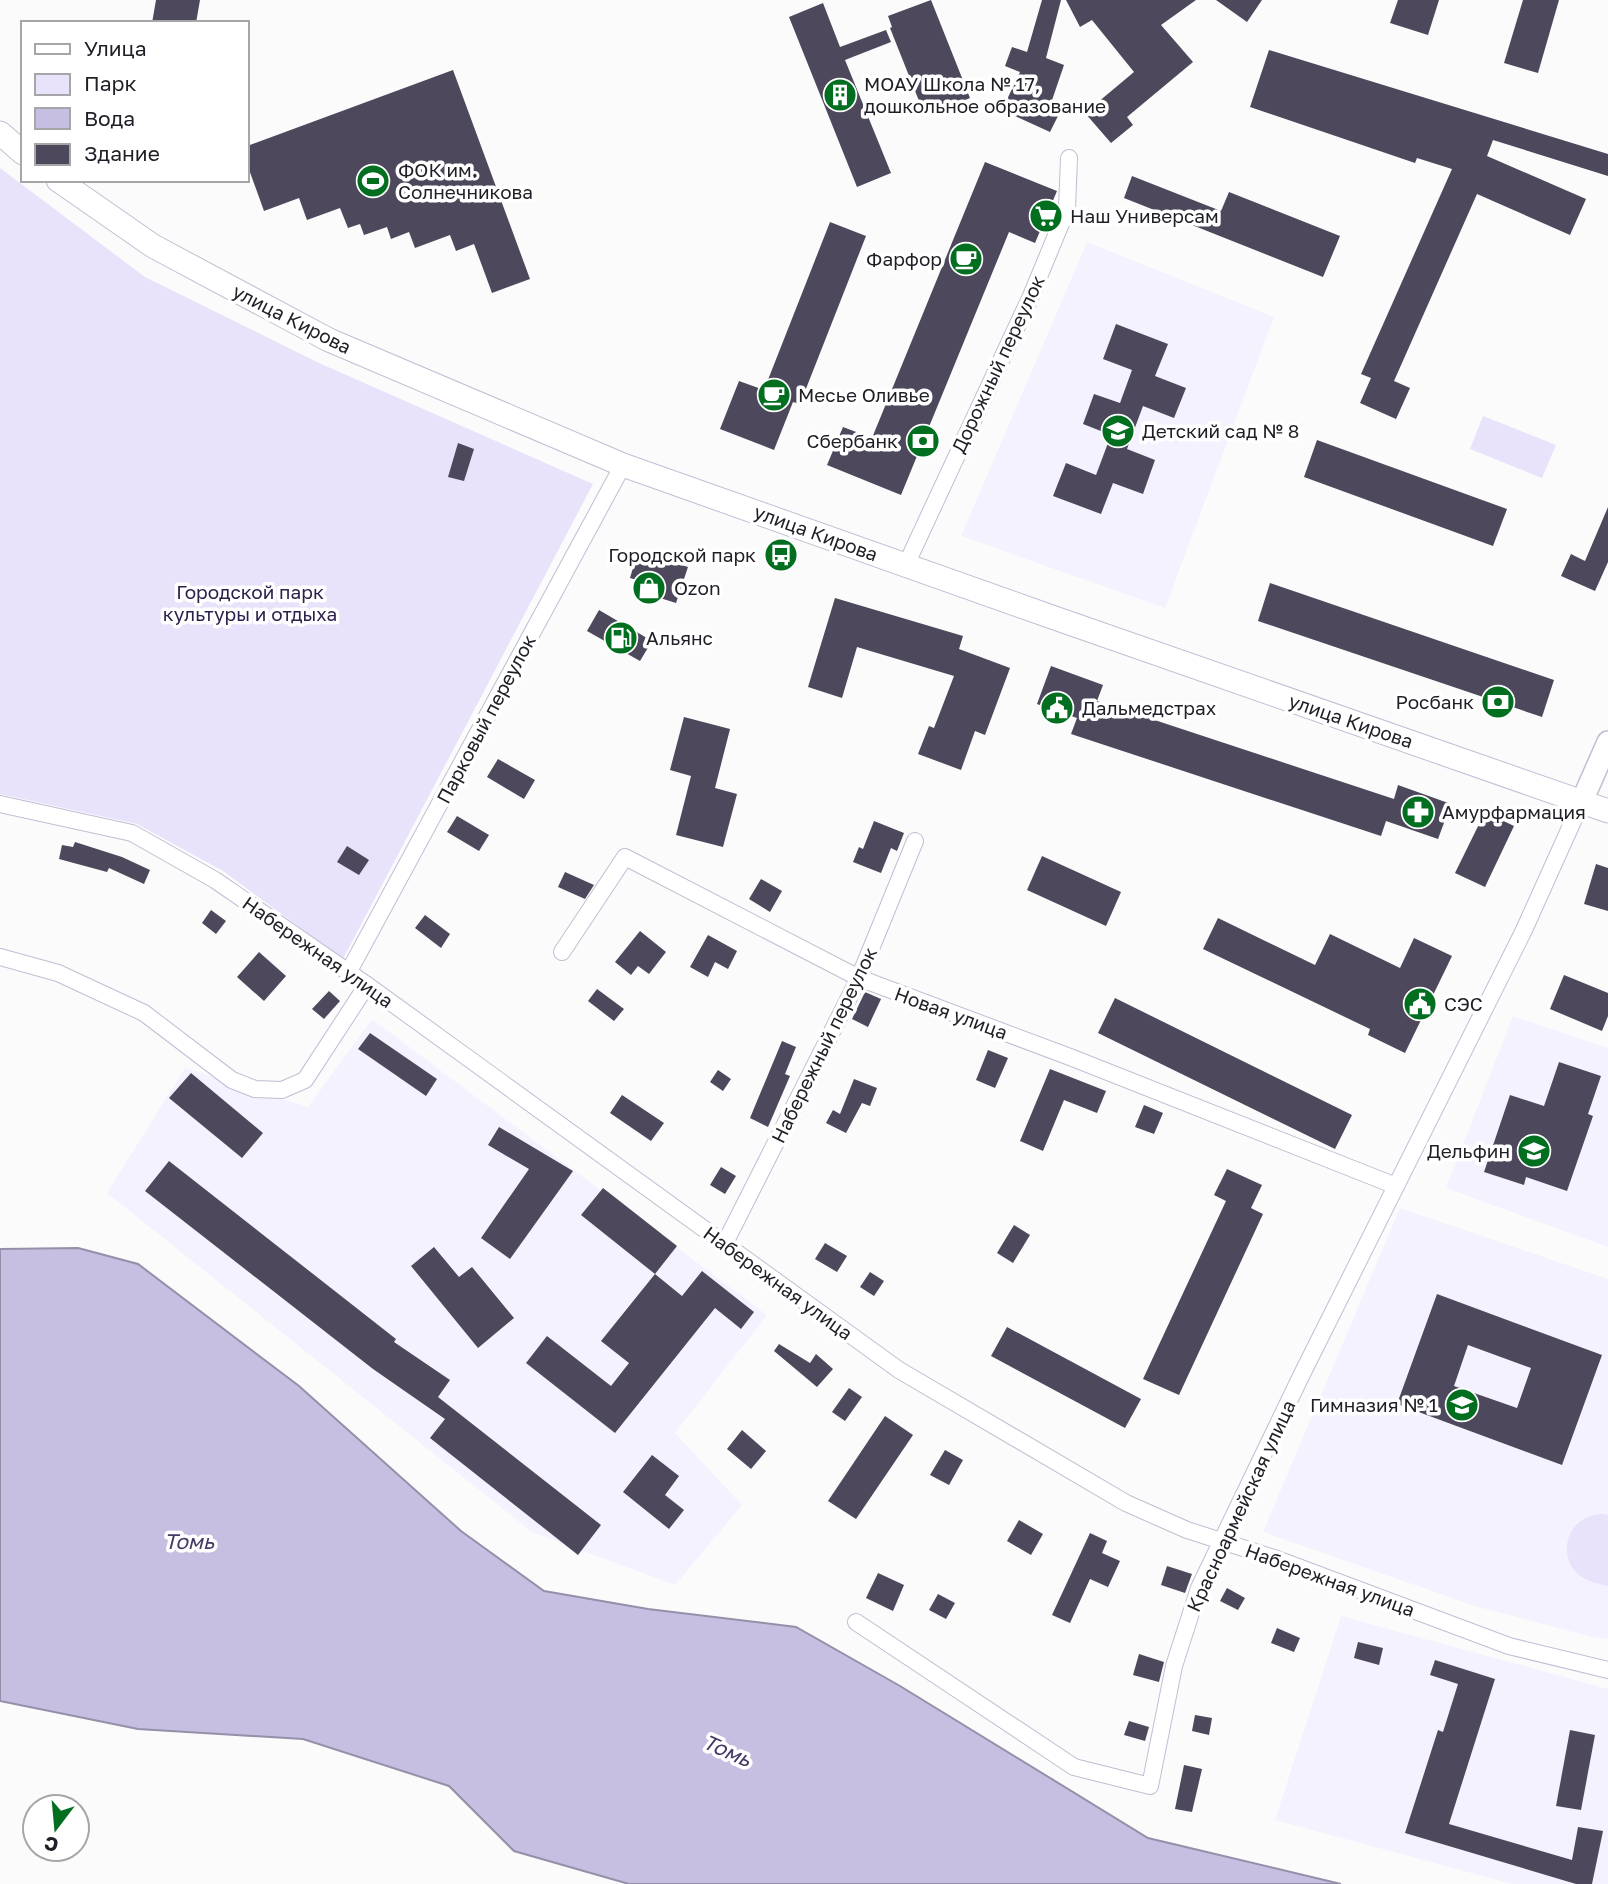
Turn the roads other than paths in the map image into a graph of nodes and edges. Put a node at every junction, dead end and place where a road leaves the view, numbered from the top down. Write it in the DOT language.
graph roads {
  1 [pos="0,132"];
  2 [pos="21,151"];
  3 [pos="1069,158"];
  4 [pos="61,182"];
  5 [pos="623,465"];
  6 [pos="905,565"];
  7 [pos="1608,742"];
  8 [pos="1582,801"];
  9 [pos="0,804"];
  10 [pos="1608,811"];
  11 [pos="915,841"];
  12 [pos="562,952"];
  13 [pos="0,957"];
  14 [pos="348,973"];
  15 [pos="859,978"];
  16 [pos="367,985"];
  17 [pos="1396,1186"];
  18 [pos="724,1245"];
  19 [pos="1223,1541"];
  20 [pos="856,1622"];
  21 [pos="1608,1670"];
  1 -- 2 [label="main road"];
  3 -- 6 [label="street, Дорожный переулок"];
  4 -- 5 [label="main road, улица Кирова"];
  5 -- 6 [label="main road, улица Кирова"];
  5 -- 14 [label="street, Парковый переулок"];
  6 -- 8 [label="main road, улица Кирова"];
  7 -- 8 [label="street, Красноармейская улица"];
  8 -- 10 [label="main road, улица Кирова"];
  8 -- 17 [label="street, Красноармейская улица"];
  9 -- 14 [label="street, Набережная улица"];
  11 -- 15 [label="street, Набережный переулок"];
  12 -- 15 [label="street, Новая улица"];
  13 -- 16 [label="street"];
  14 -- 16 [label="street, Набережная улица"];
  15 -- 17 [label="street, Новая улица"];
  15 -- 18 [label="street, Набережный переулок"];
  16 -- 18 [label="street, Набережная улица"];
  17 -- 19 [label="street, Красноармейская улица"];
  18 -- 19 [label="street, Набережная улица"];
  19 -- 20 [label="street, Красноармейская улица"];
  19 -- 21 [label="street, Набережная улица"];
}
